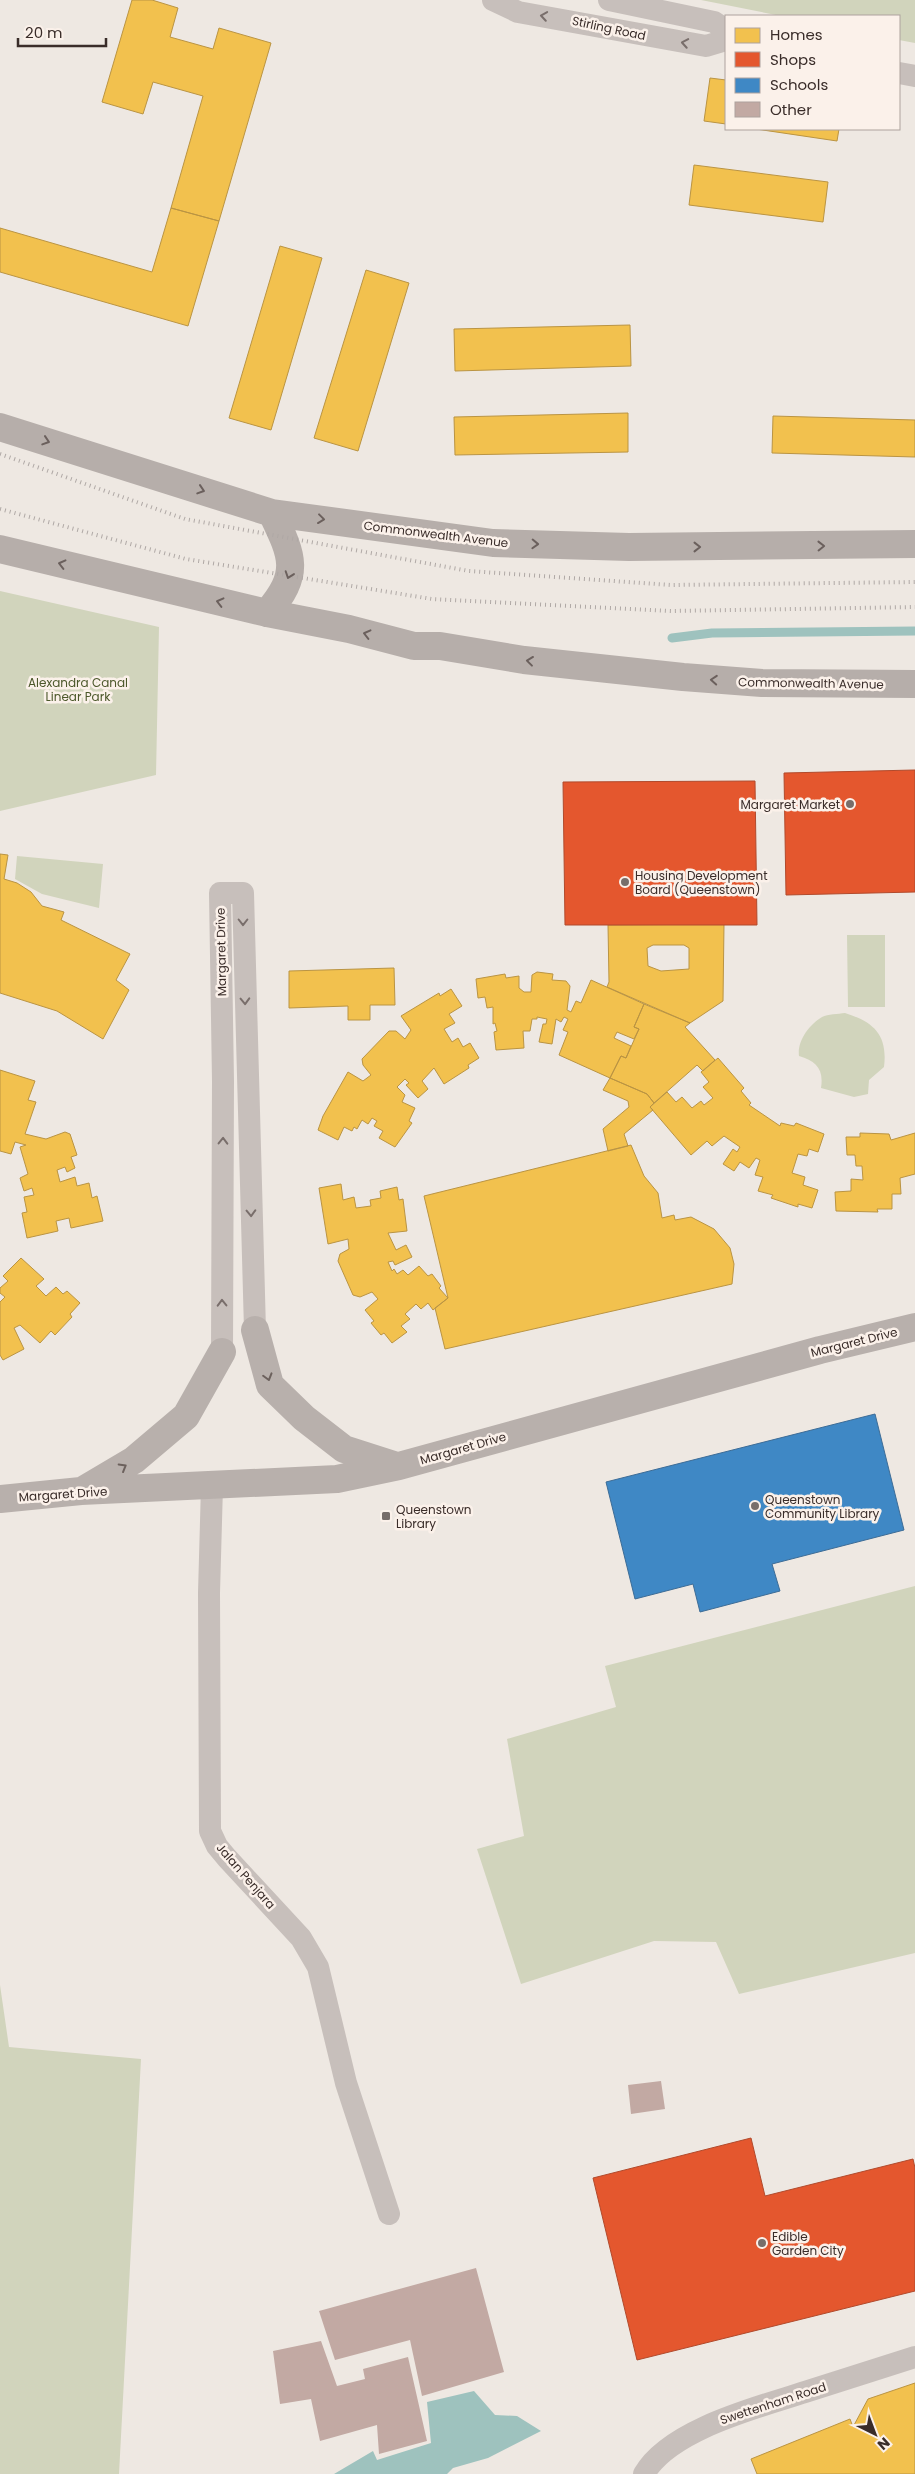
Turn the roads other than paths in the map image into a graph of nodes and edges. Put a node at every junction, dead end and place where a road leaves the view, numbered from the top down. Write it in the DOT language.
graph roads {
  1 [pos="493,0"];
  2 [pos="609,0"];
  3 [pos="725,29"];
  4 [pos="725,40"];
  5 [pos="900,73"];
  6 [pos="915,76"];
  7 [pos="0,427"];
  8 [pos="272,513"];
  9 [pos="915,544"];
  10 [pos="0,549"];
  11 [pos="267,613"];
  12 [pos="915,684"];
  13 [pos="915,1327"];
  14 [pos="255,1330"];
  15 [pos="222,1352"];
  16 [pos="399,1466"];
  17 [pos="212,1486"];
  18 [pos="81,1491"];
  19 [pos="0,1499"];
  20 [pos="389,2214"];
  21 [pos="915,2357"];
  22 [pos="644,2474"];
  4 -- 1 [label="street, Stirling Road, one-way"];
  2 -- 3 [label="street"];
  5 -- 6 [label="street"];
  7 -- 8 [label="main road, Commonwealth Avenue, one-way"];
  8 -- 9 [label="main road, Commonwealth Avenue, one-way"];
  8 -- 11 [label="main road, one-way"];
  11 -- 10 [label="main road, Commonwealth Avenue, one-way"];
  12 -- 11 [label="main road, Commonwealth Avenue, one-way"];
  13 -- 16 [label="street, Margaret Drive"];
  15 -- 14 [label="street, Margaret Drive, one-way"];
  14 -- 16 [label="street, one-way"];
  18 -- 15 [label="street, one-way"];
  16 -- 17 [label="street, Margaret Drive"];
  17 -- 18 [label="street, Margaret Drive"];
  17 -- 20 [label="street, Jalan Penjara"];
  18 -- 19 [label="street, Margaret Drive"];
  21 -- 22 [label="street, Swettenham Road"];
}
